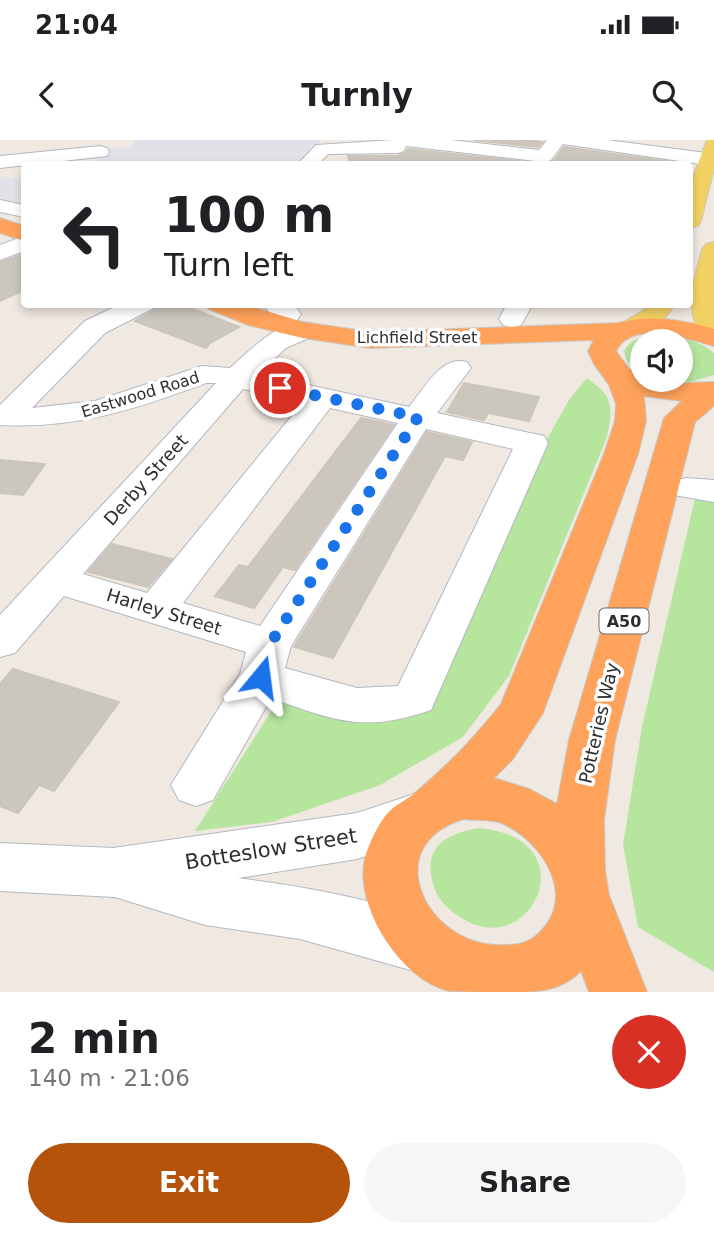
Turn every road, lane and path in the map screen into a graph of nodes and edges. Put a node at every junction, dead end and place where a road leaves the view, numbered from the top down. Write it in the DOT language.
graph roads {
  1 [pos="557,140"];
  2 [pos="567,140"];
  3 [pos="608,146"];
  4 [pos="396,150"];
  5 [pos="92,156"];
  6 [pos="711,158"];
  7 [pos="311,161"];
  8 [pos="441,161"];
  9 [pos="599,161"];
  10 [pos="0,162"];
  11 [pos="0,170"];
  12 [pos="21,174"];
  13 [pos="0,206"];
  14 [pos="21,210"];
  15 [pos="693,212"];
  16 [pos="0,225"];
  17 [pos="21,233"];
  18 [pos="21,244"];
  19 [pos="714,249"];
  20 [pos="0,253"];
  21 [pos="135,308"];
  22 [pos="241,308"];
  23 [pos="659,308"];
  24 [pos="288,316"];
  25 [pos="501,329"];
  26 [pos="627,329"];
  27 [pos="714,337"];
  28 [pos="457,368"];
  29 [pos="614,370"];
  30 [pos="237,378"];
  31 [pos="714,391"];
  32 [pos="323,397"];
  33 [pos="424,411"];
  34 [pos="4,416"];
  35 [pos="57,580"];
  36 [pos="156,610"];
  37 [pos="0,642"];
  38 [pos="265,661"];
  39 [pos="196,785"];
  40 [pos="430,809"];
  41 [pos="0,867"];
  42 [pos="113,873"];
  43 [pos="581,885"];
  44 [pos="443,967"];
  45 [pos="618,992"];
  1 -- 4 [label="street"];
  2 -- 3 [label="street"];
  3 -- 6 [label="street"];
  3 -- 9 [label="street"];
  4 -- 7 [label="street"];
  4 -- 8 [label="street"];
  5 -- 10 [label="street"];
  6 -- 15 [label="main road"];
  11 -- 12 [label="street"];
  13 -- 14 [label="street"];
  16 -- 17 [label="highway"];
  18 -- 20 [label="street"];
  19 -- 27 [label="main road"];
  21 -- 34 [label="street"];
  22 -- 24 [label="highway, Lichfield Street"];
  23 -- 26 [label="main road"];
  24 -- 25 [label="highway, Lichfield Street"];
  24 -- 30 [label="street, Derby Street"];
  25 -- 26 [label="highway, Lichfield Street"];
  25 -- 29 [label="highway, Lichfield Street"];
  26 -- 27 [label="highway, Lichfield Street"];
  26 -- 29 [label="highway"];
  28 -- 33 [label="street"];
  29 -- 31 [label="highway, Lichfield Street"];
  29 -- 40 [label="highway"];
  30 -- 32 [label="street, Eastwood Road"];
  30 -- 34 [label="street, Eastwood Road"];
  30 -- 35 [label="street, Derby Street"];
  31 -- 43 [label="highway, Potteries Way / A50"];
  32 -- 33 [label="street, Eastwood Road"];
  32 -- 36 [label="street"];
  33 -- 38 [label="street"];
  33 -- 38 [label="street, Harley Street"];
  35 -- 36 [label="street, Harley Street"];
  35 -- 37 [label="street, Derby Street"];
  36 -- 38 [label="street, Harley Street"];
  38 -- 39 [label="street"];
  40 -- 42 [label="street, Botteslow Street"];
  40 -- 43 [label="highway"];
  40 -- 44 [label="highway"];
  41 -- 42 [label="street, Botteslow Street"];
  42 -- 44 [label="street, Botteslow Street"];
  43 -- 44 [label="highway"];
  43 -- 45 [label="highway, Potteries Way / A50"];
}
